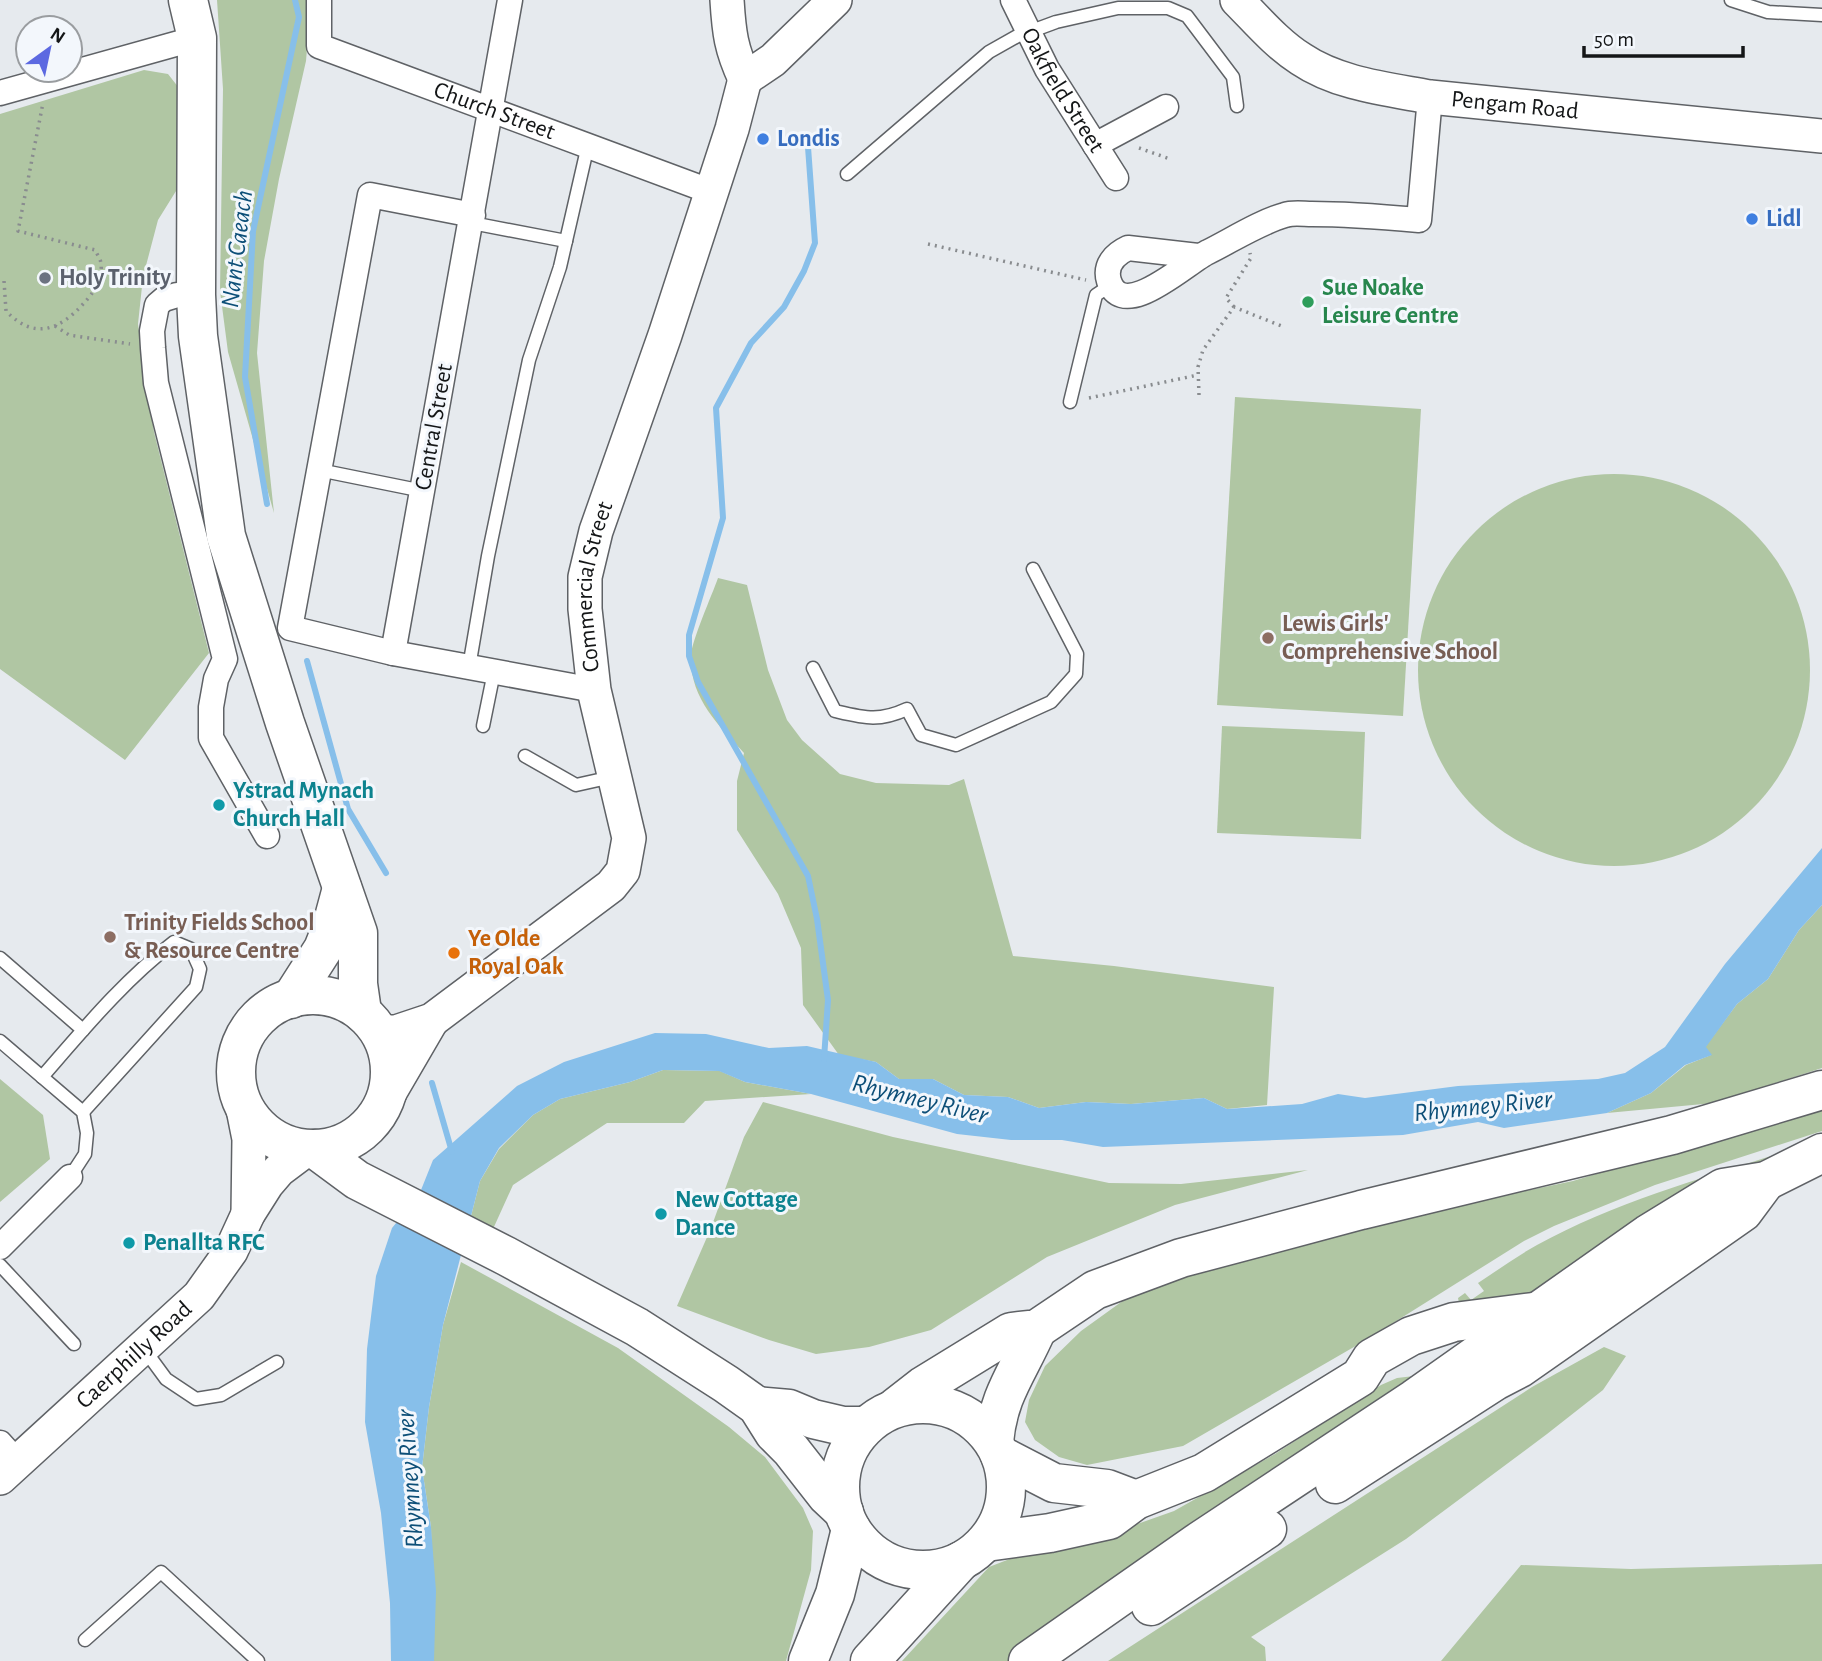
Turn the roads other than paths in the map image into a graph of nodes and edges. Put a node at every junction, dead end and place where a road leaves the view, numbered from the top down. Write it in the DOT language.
graph roads {
  1 [pos="188,0"];
  2 [pos="319,0"];
  3 [pos="727,0"];
  4 [pos="835,0"];
  5 [pos="1013,0"];
  6 [pos="1237,0"];
  7 [pos="1731,0"];
  8 [pos="502,3"];
  9 [pos="1822,15"];
  10 [pos="1028,31"];
  11 [pos="197,38"];
  12 [pos="745,79"];
  13 [pos="0,93"];
  14 [pos="1430,97"];
  15 [pos="1237,106"];
  16 [pos="1166,107"];
  17 [pos="490,108"];
  18 [pos="1822,136"];
  19 [pos="589,145"];
  20 [pos="1096,145"];
  21 [pos="847,174"];
  22 [pos="1116,178"];
  23 [pos="712,192"];
  24 [pos="472,219"];
  25 [pos="566,241"];
  26 [pos="1198,256"];
  27 [pos="1111,285"];
  28 [pos="196,295"];
  29 [pos="1070,402"];
  30 [pos="319,470"];
  31 [pos="423,491"];
  32 [pos="1033,569"];
  33 [pos="393,653"];
  34 [pos="469,667"];
  35 [pos="813,668"];
  36 [pos="494,672"];
  37 [pos="594,690"];
  38 [pos="483,726"];
  39 [pos="525,756"];
  40 [pos="615,776"];
  41 [pos="267,836"];
  42 [pos="342,888"];
  43 [pos="0,958"];
  44 [pos="290,999"];
  45 [pos="432,1020"];
  46 [pos="370,1022"];
  47 [pos="83,1030"];
  48 [pos="0,1041"];
  49 [pos="42,1077"];
  50 [pos="1822,1090"];
  51 [pos="241,1099"];
  52 [pos="380,1109"];
  53 [pos="83,1112"];
  54 [pos="311,1149"];
  55 [pos="1822,1153"];
  56 [pos="70,1177"];
  57 [pos="399,1203"];
  58 [pos="248,1214"];
  59 [pos="0,1247"];
  60 [pos="0,1265"];
  61 [pos="1605,1287"];
  62 [pos="1540,1311"];
  63 [pos="1037,1329"];
  64 [pos="74,1344"];
  65 [pos="143,1347"];
  66 [pos="276,1362"];
  67 [pos="1452,1371"];
  68 [pos="1360,1377"];
  69 [pos="1495,1381"];
  70 [pos="757,1406"];
  71 [pos="880,1417"];
  72 [pos="997,1449"];
  73 [pos="6,1461"];
  74 [pos="1136,1500"];
  75 [pos="847,1520"];
  76 [pos="974,1552"];
  77 [pos="85,1640"];
  78 [pos="258,1661"];
  79 [pos="808,1661"];
  80 [pos="870,1661"];
  81 [pos="1028,1661"];
  82 [pos="1073,1661"];
  1 -- 11 [label="main road"];
  2 -- 17 [label="street, Church Street"];
  3 -- 12 [label="street"];
  4 -- 12 [label="street"];
  5 -- 10 [label="street, Oakfield Street"];
  6 -- 14 [label="street, Pengam Road"];
  7 -- 9 [label="lane"];
  8 -- 17 [label="street, Central Street"];
  10 -- 15 [label="lane"];
  10 -- 20 [label="street, Oakfield Street"];
  10 -- 21 [label="lane"];
  11 -- 13 [label="street"];
  11 -- 28 [label="main road"];
  12 -- 23 [label="street, Commercial Street"];
  14 -- 18 [label="street, Pengam Road"];
  14 -- 26 [label="street"];
  16 -- 20 [label="street"];
  17 -- 19 [label="street, Church Street"];
  17 -- 24 [label="street, Central Street"];
  19 -- 23 [label="street, Church Street"];
  19 -- 25 [label="lane"];
  20 -- 22 [label="street, Oakfield Street"];
  23 -- 37 [label="street, Commercial Street"];
  24 -- 25 [label="lane"];
  24 -- 30 [label="street"];
  24 -- 31 [label="street, Central Street"];
  25 -- 34 [label="lane"];
  26 -- 27 [label="street"];
  26 -- 27 [label="street"];
  27 -- 29 [label="lane"];
  28 -- 41 [label="street"];
  28 -- 42 [label="main road"];
  30 -- 31 [label="lane"];
  30 -- 33 [label="street"];
  31 -- 33 [label="street, Central Street"];
  32 -- 35 [label="lane"];
  33 -- 34 [label="street"];
  34 -- 36 [label="street"];
  36 -- 37 [label="street"];
  36 -- 38 [label="lane"];
  37 -- 40 [label="street, Commercial Street"];
  39 -- 40 [label="lane"];
  40 -- 45 [label="street, Commercial Street"];
  42 -- 44 [label="main road"];
  42 -- 46 [label="main road"];
  43 -- 47 [label="lane"];
  44 -- 46 [label="main road"];
  44 -- 51 [label="main road"];
  45 -- 46 [label="street, Commercial Street"];
  45 -- 52 [label="street, Commercial Street"];
  46 -- 52 [label="main road"];
  47 -- 49 [label="lane"];
  47 -- 53 [label="lane"];
  48 -- 49 [label="lane"];
  49 -- 53 [label="lane"];
  50 -- 63 [label="main road"];
  51 -- 54 [label="main road"];
  51 -- 58 [label="street, Caerphilly Road"];
  52 -- 54 [label="main road"];
  52 -- 57 [label="main road"];
  53 -- 56 [label="lane"];
  54 -- 57 [label="main road"];
  54 -- 58 [label="street, Caerphilly Road"];
  55 -- 61 [label="main road"];
  56 -- 59 [label="street"];
  57 -- 70 [label="main road"];
  58 -- 65 [label="street, Caerphilly Road"];
  60 -- 64 [label="lane"];
  61 -- 62 [label="main road"];
  61 -- 69 [label="main road"];
  62 -- 67 [label="main road"];
  62 -- 68 [label="main road"];
  63 -- 71 [label="main road"];
  63 -- 72 [label="main road"];
  65 -- 66 [label="lane"];
  65 -- 73 [label="street, Caerphilly Road"];
  67 -- 68 [label="main road"];
  67 -- 69 [label="main road"];
  67 -- 81 [label="main road"];
  68 -- 74 [label="main road"];
  69 -- 82 [label="main road"];
  70 -- 71 [label="main road"];
  70 -- 75 [label="main road"];
  71 -- 72 [label="main road"];
  71 -- 75 [label="main road"];
  72 -- 74 [label="main road"];
  72 -- 76 [label="main road"];
  74 -- 76 [label="main road"];
  75 -- 76 [label="main road"];
  75 -- 79 [label="main road"];
  76 -- 80 [label="main road"];
  77 -- 78 [label="lane"];
}
